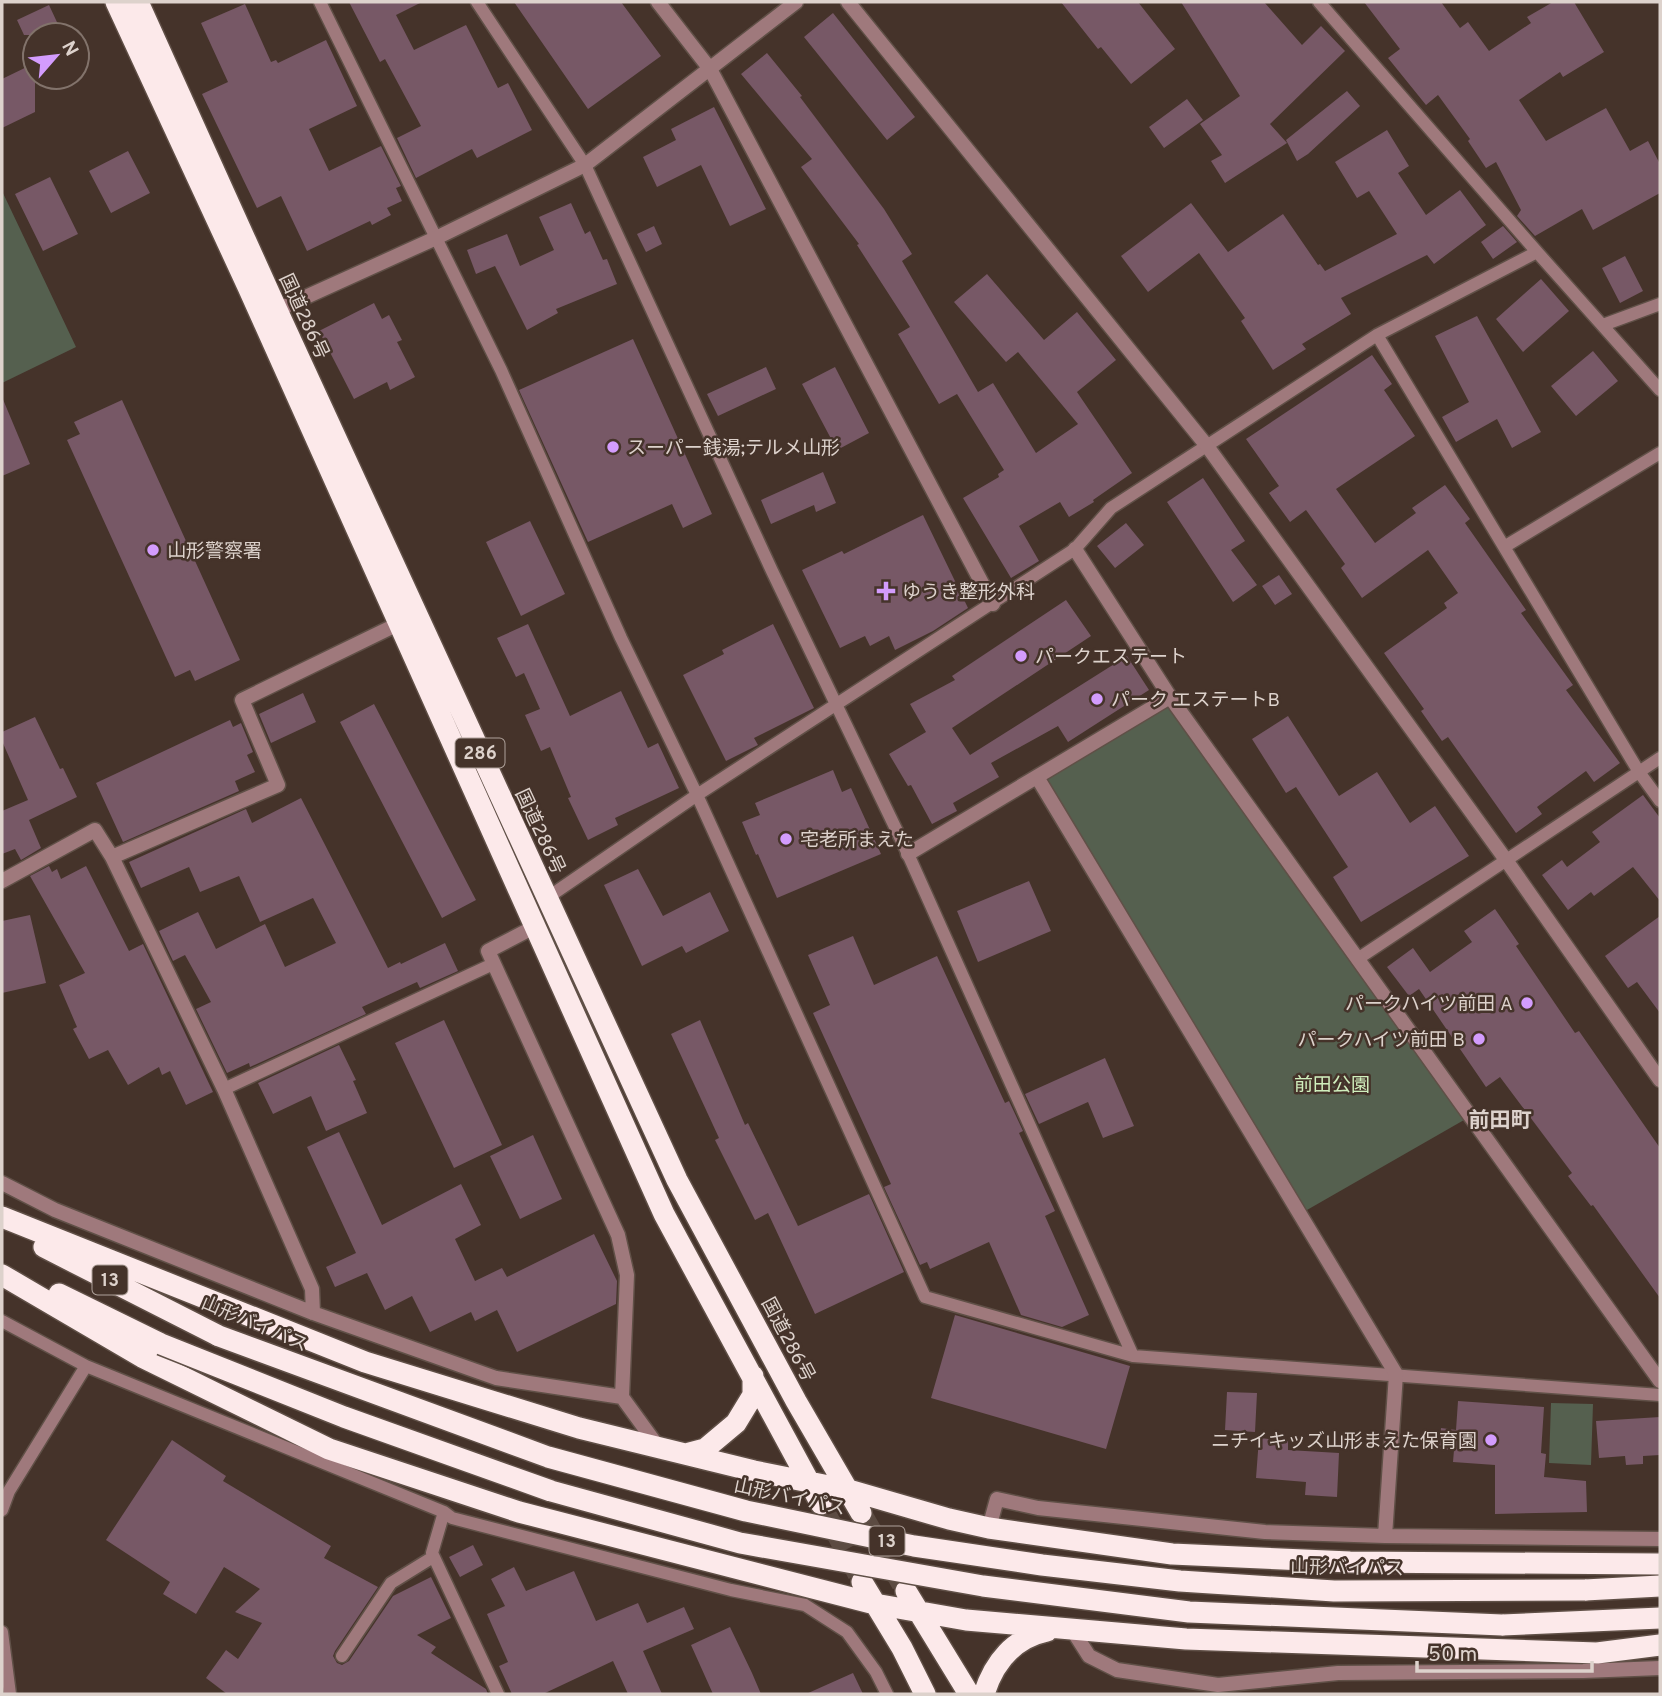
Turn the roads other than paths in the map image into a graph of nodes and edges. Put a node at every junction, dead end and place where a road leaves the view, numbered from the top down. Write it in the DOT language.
graph roads {
  1 [pos="116,2"];
  2 [pos="138,2"];
  3 [pos="320,2"];
  4 [pos="477,2"];
  5 [pos="658,2"];
  6 [pos="796,2"];
  7 [pos="848,2"];
  8 [pos="1319,2"];
  9 [pos="710,69"];
  10 [pos="585,165"];
  11 [pos="436,238"];
  12 [pos="1536,253"];
  13 [pos="1660,304"];
  14 [pos="277,310"];
  15 [pos="1603,325"];
  16 [pos="1377,335"];
  17 [pos="1660,390"];
  18 [pos="1207,446"];
  19 [pos="1660,453"];
  20 [pos="1504,547"];
  21 [pos="1075,550"];
  22 [pos="993,604"];
  23 [pos="400,623"];
  24 [pos="1170,696"];
  25 [pos="836,707"];
  26 [pos="1660,758"];
  27 [pos="1639,772"];
  28 [pos="1037,777"];
  29 [pos="696,795"];
  30 [pos="1660,802"];
  31 [pos="908,854"];
  32 [pos="112,857"];
  33 [pos="1506,860"];
  34 [pos="2,881"];
  35 [pos="547,898"];
  36 [pos="536,926"];
  37 [pos="1359,958"];
  38 [pos="493,964"];
  39 [pos="1660,1080"];
  40 [pos="224,1089"];
  41 [pos="2,1183"];
  42 [pos="2,1217"];
  43 [pos="2,1225"];
  44 [pos="2,1265"];
  45 [pos="2,1275"];
  46 [pos="313,1313"];
  47 [pos="2,1321"];
  48 [pos="1133,1356"];
  49 [pos="86,1366"];
  50 [pos="1396,1374"];
  51 [pos="753,1376"];
  52 [pos="1660,1381"];
  53 [pos="1660,1395"];
  54 [pos="622,1397"];
  55 [pos="659,1448"];
  56 [pos="686,1454"];
  57 [pos="808,1482"];
  58 [pos="849,1490"];
  59 [pos="821,1504"];
  60 [pos="2,1510"];
  61 [pos="444,1512"];
  62 [pos="862,1513"];
  63 [pos="989,1528"];
  64 [pos="1385,1536"];
  65 [pos="1660,1539"];
  66 [pos="433,1557"];
  67 [pos="1660,1564"];
  68 [pos="862,1582"];
  69 [pos="1660,1586"];
  70 [pos="906,1591"];
  71 [pos="875,1604"];
  72 [pos="916,1610"];
  73 [pos="1660,1618"];
  74 [pos="1065,1630"];
  75 [pos="2,1632"];
  76 [pos="1660,1646"];
  77 [pos="342,1656"];
  78 [pos="1660,1668"];
  79 [pos="1219,1690"];
  80 [pos="10,1694"];
  81 [pos="498,1694"];
  82 [pos="887,1694"];
  83 [pos="925,1694"];
  84 [pos="969,1694"];
  85 [pos="984,1694"];
  1 -- 23 [label="highway, 国道286号 / 286"];
  2 -- 14 [label="highway, 国道286号 / 286"];
  3 -- 11 [label="lane"];
  4 -- 10 [label="lane"];
  5 -- 9 [label="street"];
  6 -- 9 [label="street"];
  7 -- 18 [label="street"];
  8 -- 12 [label="lane"];
  9 -- 10 [label="street"];
  9 -- 22 [label="street"];
  10 -- 11 [label="street"];
  10 -- 25 [label="lane"];
  11 -- 14 [label="street"];
  11 -- 29 [label="lane"];
  12 -- 15 [label="lane"];
  12 -- 16 [label="lane"];
  13 -- 15 [label="lane"];
  14 -- 35 [label="highway, 国道286号 / 286"];
  15 -- 17 [label="lane"];
  16 -- 18 [label="lane"];
  16 -- 20 [label="lane"];
  18 -- 21 [label="lane"];
  18 -- 33 [label="street"];
  19 -- 20 [label="lane"];
  20 -- 27 [label="lane"];
  21 -- 22 [label="lane"];
  21 -- 24 [label="street"];
  22 -- 25 [label="lane"];
  23 -- 32 [label="street"];
  23 -- 36 [label="highway, 国道286号 / 286"];
  24 -- 28 [label="street"];
  24 -- 37 [label="street"];
  25 -- 29 [label="lane"];
  25 -- 31 [label="lane"];
  26 -- 27 [label="lane"];
  27 -- 30 [label="lane"];
  27 -- 33 [label="lane"];
  28 -- 31 [label="street"];
  28 -- 50 [label="street"];
  29 -- 35 [label="lane"];
  29 -- 48 [label="lane"];
  31 -- 48 [label="lane"];
  32 -- 34 [label="street"];
  32 -- 40 [label="street"];
  33 -- 37 [label="lane"];
  33 -- 39 [label="street"];
  35 -- 58 [label="highway, 国道286号 / 286"];
  36 -- 38 [label="street"];
  36 -- 51 [label="highway, 国道286号 / 286"];
  37 -- 52 [label="street"];
  38 -- 40 [label="lane"];
  38 -- 54 [label="street"];
  40 -- 46 [label="street"];
  41 -- 46 [label="street"];
  42 -- 55 [label="highway"];
  43 -- 69 [label="highway, 山形バイパス / 13, bridge"];
  44 -- 73 [label="highway, 13, bridge"];
  45 -- 71 [label="highway"];
  46 -- 54 [label="street"];
  47 -- 49 [label="lane"];
  48 -- 50 [label="lane"];
  49 -- 60 [label="lane"];
  49 -- 61 [label="lane"];
  50 -- 53 [label="lane"];
  50 -- 64 [label="street"];
  51 -- 56 [label="highway"];
  51 -- 57 [label="highway, 国道286号 / 286"];
  54 -- 55 [label="street"];
  55 -- 56 [label="highway"];
  56 -- 57 [label="highway"];
  57 -- 58 [label="highway"];
  57 -- 59 [label="highway, 国道286号 / 286"];
  58 -- 62 [label="highway, 国道286号 / 286"];
  58 -- 63 [label="highway"];
  61 -- 66 [label="lane"];
  61 -- 82 [label="lane"];
  63 -- 64 [label="street"];
  63 -- 67 [label="highway"];
  64 -- 65 [label="street"];
  66 -- 77 [label="lane"];
  66 -- 81 [label="lane"];
  68 -- 71 [label="highway"];
  70 -- 72 [label="highway"];
  71 -- 72 [label="highway"];
  71 -- 83 [label="highway"];
  72 -- 74 [label="highway"];
  72 -- 84 [label="highway"];
  74 -- 76 [label="highway"];
  74 -- 79 [label="street"];
  74 -- 85 [label="highway"];
  75 -- 80 [label="lane"];
  78 -- 79 [label="street"];
}
